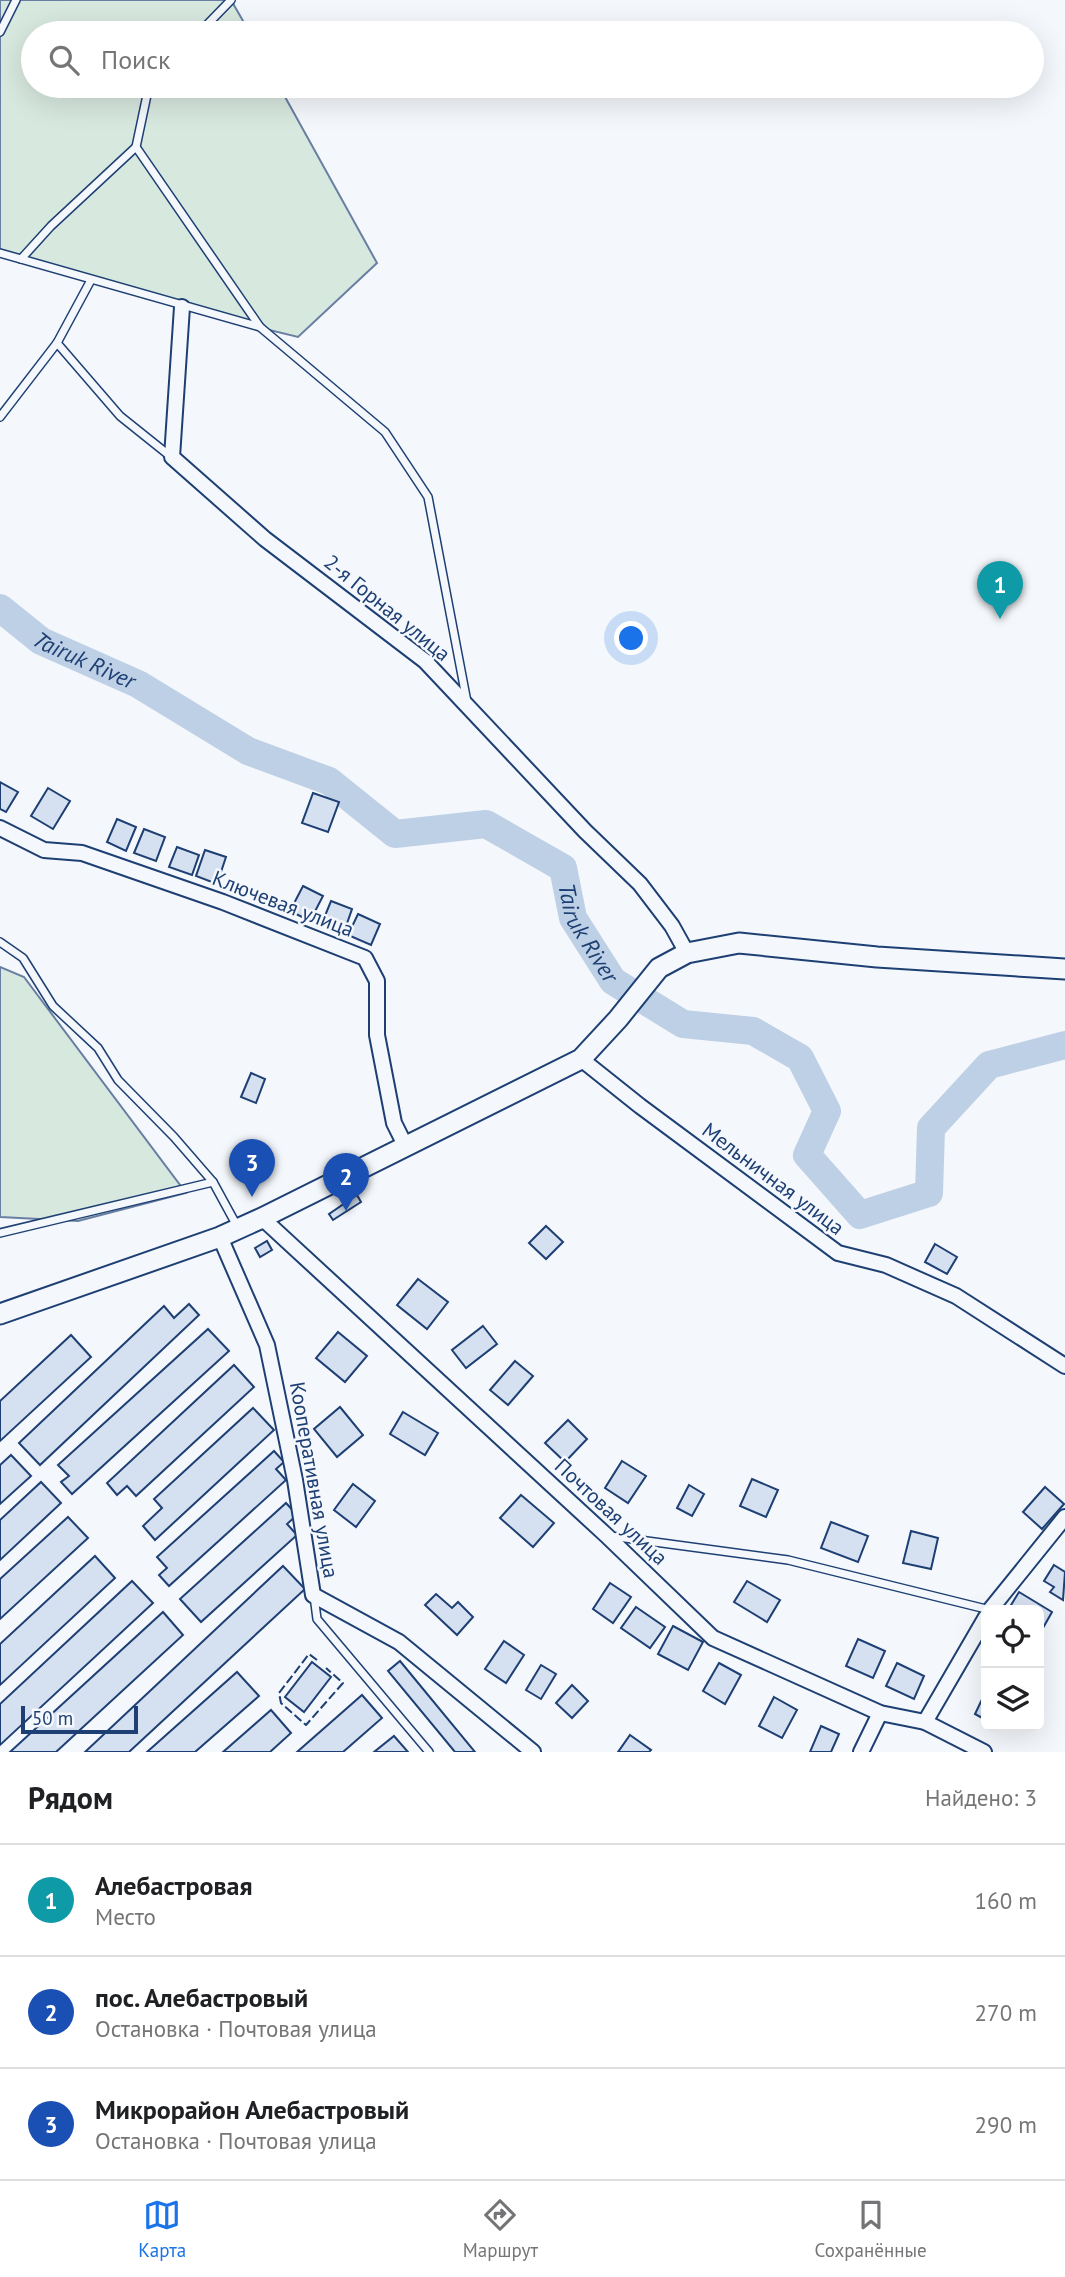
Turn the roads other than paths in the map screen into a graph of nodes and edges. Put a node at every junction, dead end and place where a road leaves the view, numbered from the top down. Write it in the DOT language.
graph roads {
  1 [pos="16,0"];
  2 [pos="231,0"];
  3 [pos="211,21"];
  4 [pos="0,32"];
  5 [pos="146,98"];
  6 [pos="136,147"];
  7 [pos="0,253"];
  8 [pos="20,259"];
  9 [pos="90,280"];
  10 [pos="183,307"];
  11 [pos="260,327"];
  12 [pos="57,343"];
  13 [pos="0,417"];
  14 [pos="172,457"];
  15 [pos="468,706"];
  16 [pos="0,828"];
  17 [pos="0,942"];
  18 [pos="687,953"];
  19 [pos="1065,969"];
  20 [pos="581,1059"];
  21 [pos="406,1147"];
  22 [pos="213,1182"];
  23 [pos="262,1218"];
  24 [pos="239,1229"];
  25 [pos="0,1233"];
  26 [pos="220,1237"];
  27 [pos="0,1314"];
  28 [pos="1065,1366"];
  29 [pos="1065,1517"];
  30 [pos="606,1535"];
  31 [pos="313,1595"];
  32 [pos="994,1605"];
  33 [pos="981,1608"];
  34 [pos="981,1626"];
  35 [pos="880,1713"];
  36 [pos="925,1722"];
  37 [pos="429,1752"];
  38 [pos="533,1752"];
  39 [pos="861,1752"];
  40 [pos="984,1752"];
  1 -- 4 [label="lane"];
  2 -- 3 [label="lane"];
  5 -- 6 [label="lane"];
  6 -- 8 [label="lane"];
  6 -- 11 [label="lane"];
  7 -- 8 [label="lane"];
  8 -- 9 [label="lane"];
  9 -- 10 [label="lane"];
  9 -- 12 [label="lane"];
  10 -- 11 [label="lane"];
  10 -- 14 [label="street"];
  11 -- 15 [label="lane"];
  12 -- 13 [label="lane"];
  12 -- 14 [label="lane"];
  14 -- 15 [label="street, 2-я Горная улица"];
  15 -- 18 [label="street, 2-я Горная улица"];
  16 -- 21 [label="street, Ключевая улица"];
  17 -- 22 [label="lane"];
  18 -- 19 [label="street"];
  18 -- 20 [label="street"];
  20 -- 21 [label="street"];
  20 -- 28 [label="street, Мельничная улица"];
  21 -- 23 [label="street"];
  22 -- 24 [label="lane"];
  22 -- 25 [label="lane"];
  23 -- 24 [label="street"];
  23 -- 30 [label="street, Почтовая улица"];
  24 -- 26 [label="street"];
  26 -- 27 [label="street"];
  26 -- 31 [label="street, Кооперативная улица"];
  29 -- 32 [label="street"];
  30 -- 33 [label="lane"];
  30 -- 35 [label="street, Почтовая улица"];
  31 -- 37 [label="lane"];
  31 -- 38 [label="street, Кооперативная улица"];
  34 -- 36 [label="street"];
  35 -- 36 [label="street, Почтовая улица"];
  35 -- 39 [label="street"];
  36 -- 40 [label="street, Почтовая улица"];
}
